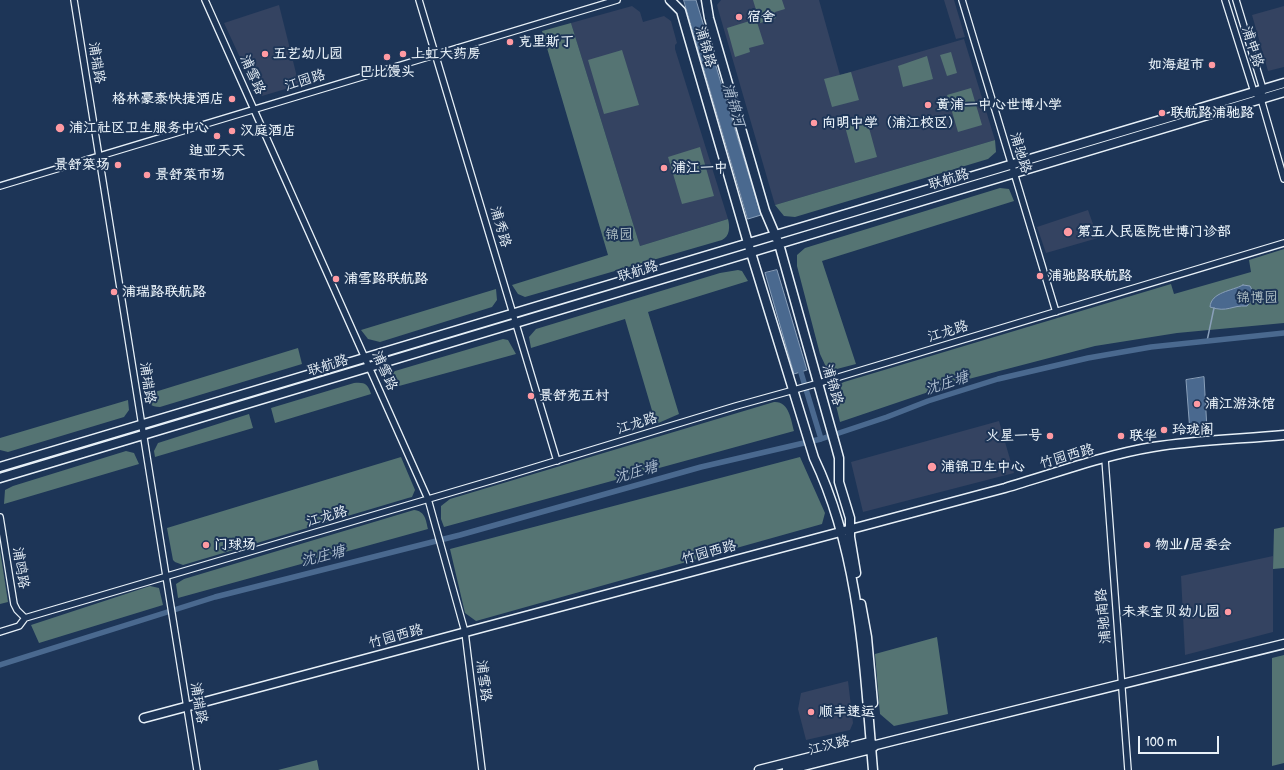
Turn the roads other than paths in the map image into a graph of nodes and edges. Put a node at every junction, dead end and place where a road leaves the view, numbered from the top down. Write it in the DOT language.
graph roads {
  1 [pos="74,0"];
  2 [pos="205,0"];
  3 [pos="419,0"];
  4 [pos="617,0"];
  5 [pos="670,0"];
  6 [pos="701,0"];
  7 [pos="706,0"];
  8 [pos="962,0"];
  9 [pos="1225,0"];
  10 [pos="1236,0"];
  11 [pos="709,18"];
  12 [pos="435,56"];
  13 [pos="1284,83"];
  14 [pos="1263,89"];
  15 [pos="1254,92"];
  16 [pos="1284,92"];
  17 [pos="1261,99"];
  18 [pos="254,109"];
  19 [pos="99,156"];
  20 [pos="1011,165"];
  21 [pos="1014,174"];
  22 [pos="1284,179"];
  23 [pos="0,186"];
  24 [pos="772,236"];
  25 [pos="751,243"];
  26 [pos="1284,243"];
  27 [pos="775,245"];
  28 [pos="754,251"];
  29 [pos="1056,312"];
  30 [pos="513,314"];
  31 [pos="515,323"];
  32 [pos="365,358"];
  33 [pos="369,367"];
  34 [pos="819,384"];
  35 [pos="794,390"];
  36 [pos="141,424"];
  37 [pos="143,435"];
  38 [pos="1284,435"];
  39 [pos="1105,459"];
  40 [pos="557,461"];
  41 [pos="0,467"];
  42 [pos="0,478"];
  43 [pos="428,500"];
  44 [pos="0,517"];
  45 [pos="850,530"];
  46 [pos="841,531"];
  47 [pos="166,578"];
  48 [pos="25,618"];
  49 [pos="0,632"];
  50 [pos="465,632"];
  51 [pos="1284,644"];
  52 [pos="1121,684"];
  53 [pos="186,706"];
  54 [pos="144,718"];
  55 [pos="872,746"];
  56 [pos="198,770"];
  57 [pos="482,770"];
  58 [pos="760,770"];
  59 [pos="787,770"];
  60 [pos="873,770"];
  61 [pos="878,770"];
  62 [pos="1128,770"];
  1 -- 19 [label="street, 浦瑞路"];
  2 -- 18 [label="street, 浦雪路"];
  3 -- 12 [label="street, 浦秀路"];
  4 -- 12 [label="street, 江园路"];
  5 -- 25 [label="street, 浦锦路"];
  6 -- 11 [label="street, 浦锦路"];
  7 -- 11 [label="street, 浦锦路"];
  8 -- 20 [label="street, 浦驰路"];
  9 -- 15 [label="street, 浦申路"];
  10 -- 14 [label="street, 浦申路"];
  11 -- 24 [label="street, 浦锦路"];
  12 -- 18 [label="street, 江园路"];
  12 -- 30 [label="street, 浦秀路"];
  13 -- 14 [label="street, 联航路"];
  14 -- 15 [label="street, 联航路"];
  14 -- 17 [label="street, 浦申路"];
  15 -- 17 [label="street, 浦申路"];
  15 -- 20 [label="street, 联航路"];
  16 -- 17 [label="street, 联航路"];
  17 -- 21 [label="street, 联航路"];
  17 -- 22 [label="street, 浦申路"];
  18 -- 19 [label="street, 江园路"];
  18 -- 32 [label="street, 浦雪路"];
  19 -- 23 [label="street, 江园路"];
  19 -- 36 [label="street, 浦瑞路"];
  20 -- 21 [label="street, 浦驰路"];
  20 -- 24 [label="street, 联航路"];
  21 -- 27 [label="street, 联航路"];
  21 -- 29 [label="street, 浦驰路"];
  24 -- 25 [label="street, 联航路"];
  24 -- 27 [label="street, 浦锦路"];
  25 -- 28 [label="street, 浦锦路"];
  25 -- 30 [label="street, 联航路"];
  26 -- 29 [label="street, 江龙路"];
  27 -- 28 [label="street, 联航路"];
  27 -- 34 [label="street, 浦锦路"];
  28 -- 31 [label="street, 联航路"];
  28 -- 35 [label="street, 浦锦路"];
  29 -- 34 [label="street, 江龙路"];
  30 -- 31 [label="street, 浦秀路"];
  30 -- 32 [label="street, 联航路"];
  31 -- 33 [label="street, 联航路"];
  31 -- 40 [label="street, 浦秀路"];
  32 -- 33 [label="street, 浦雪路"];
  32 -- 36 [label="street, 联航路"];
  33 -- 37 [label="street, 联航路"];
  33 -- 43 [label="street, 浦雪路"];
  34 -- 35 [label="street, 江龙路"];
  34 -- 45 [label="street, 浦锦路"];
  35 -- 40 [label="street, 江龙路"];
  35 -- 46 [label="street, 浦锦路"];
  36 -- 37 [label="street, 浦瑞路"];
  36 -- 41 [label="street, 联航路"];
  37 -- 42 [label="street, 联航路"];
  37 -- 47 [label="street, 浦瑞路"];
  38 -- 39 [label="street, 竹园西路"];
  39 -- 45 [label="street, 竹园西路"];
  39 -- 52 [label="street, 浦驰南路"];
  40 -- 43 [label="street, 江龙路"];
  43 -- 47 [label="street, 江龙路"];
  43 -- 50 [label="street, 浦雪路"];
  44 -- 48 [label="street, 浦鸥路"];
  45 -- 46 [label="street, 竹园西路"];
  45 -- 55 [label="street, 浦锦路"];
  46 -- 50 [label="street, 竹园西路"];
  46 -- 55 [label="street, 浦锦路"];
  47 -- 48 [label="street, 江龙路"];
  47 -- 53 [label="street, 浦瑞路"];
  48 -- 49 [label="street, 江龙路"];
  50 -- 53 [label="street, 竹园西路"];
  50 -- 57 [label="street, 浦雪路"];
  51 -- 52 [label="street"];
  52 -- 55 [label="street"];
  52 -- 62 [label="street, 浦驰南路"];
  53 -- 54 [label="street, 竹园西路"];
  53 -- 56 [label="street, 浦瑞路"];
  55 -- 58 [label="street"];
  55 -- 59 [label="street, 江汉路"];
  55 -- 60 [label="street, 浦锦路"];
  55 -- 61 [label="street, 浦锦路"];
}
